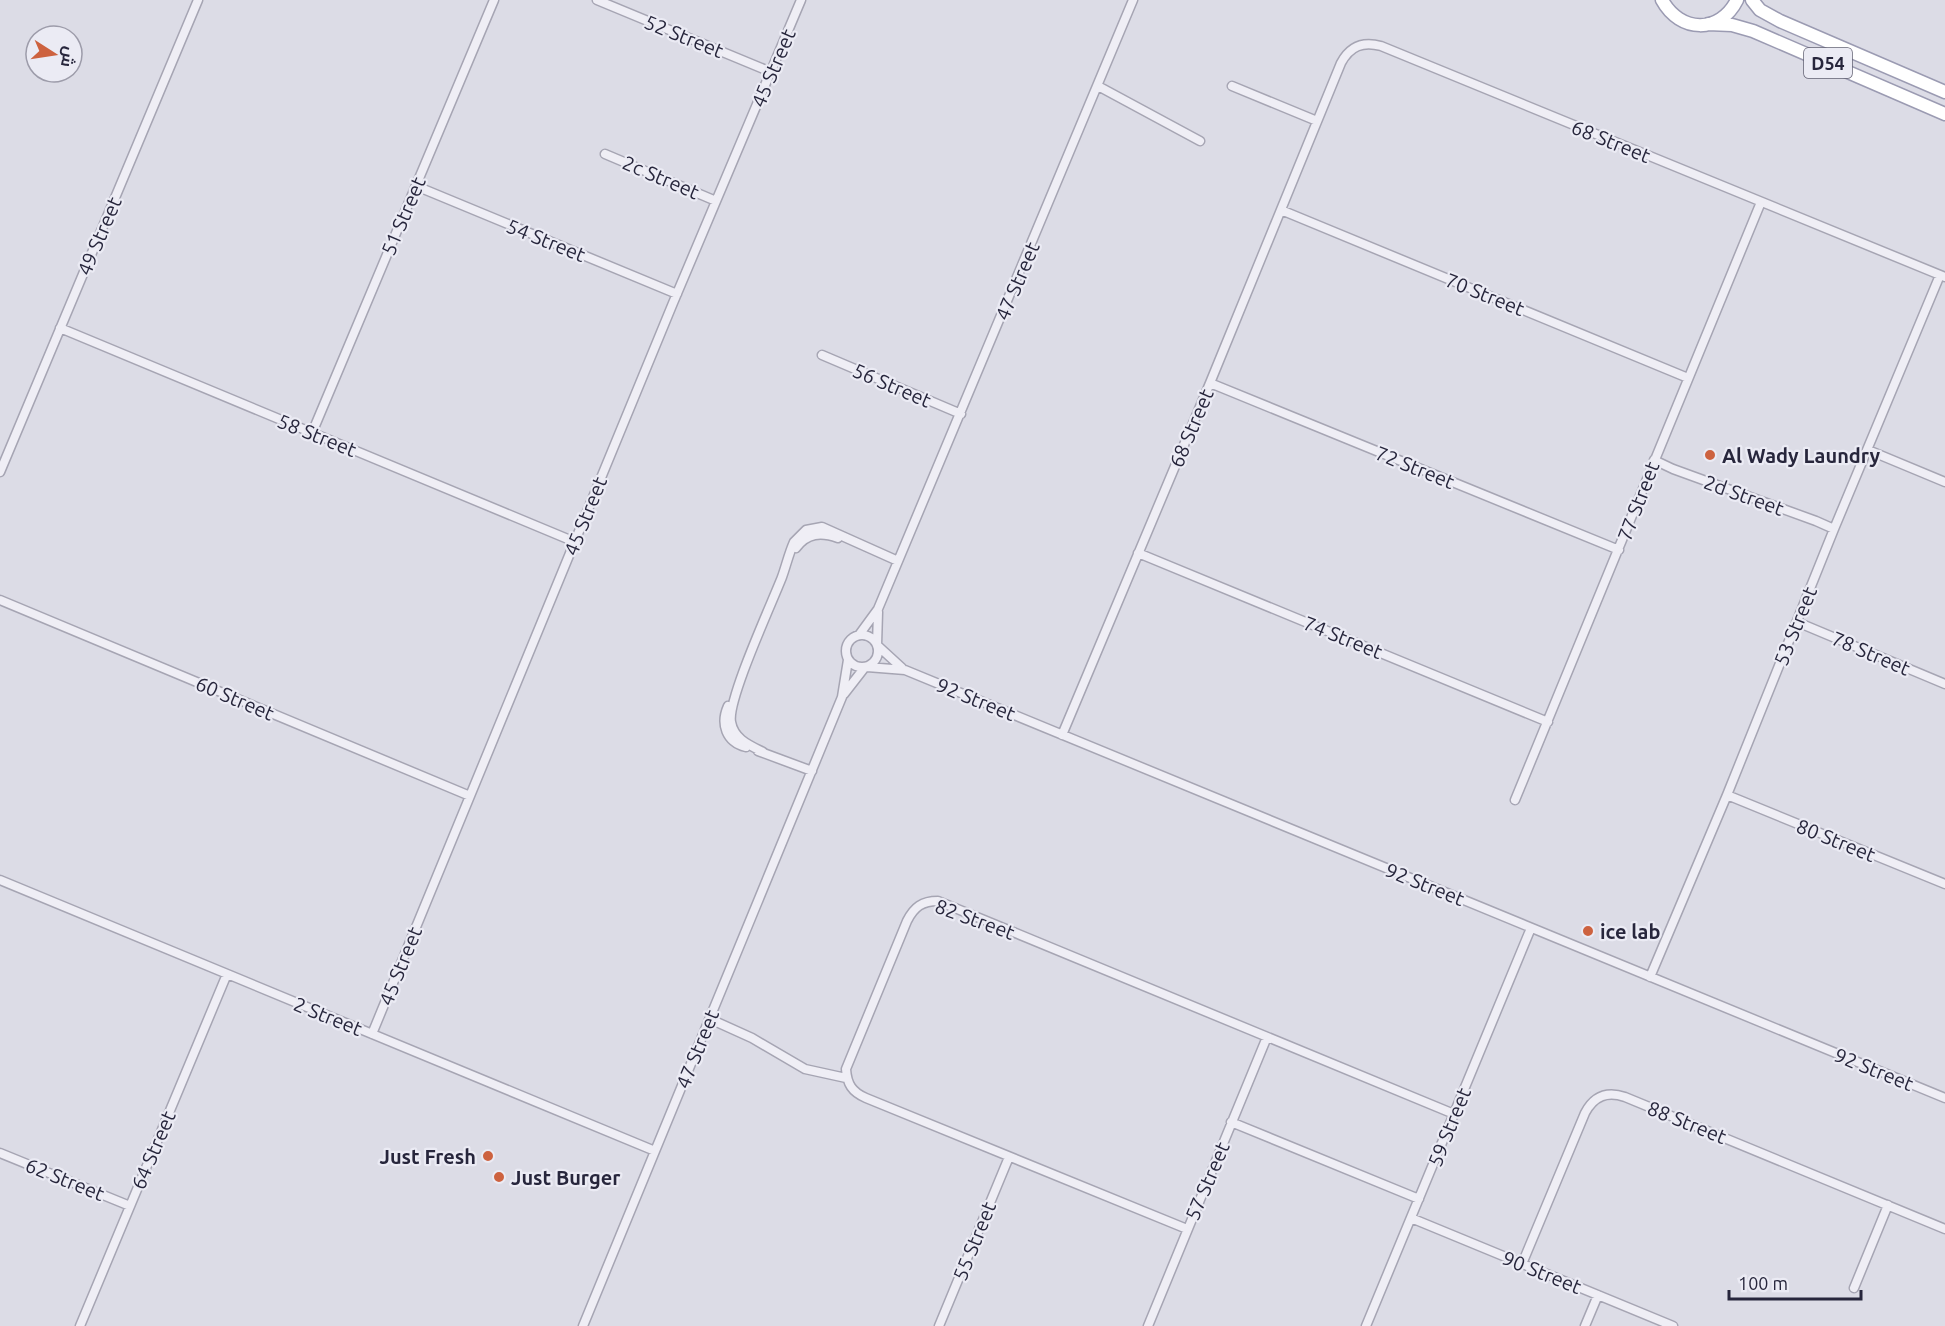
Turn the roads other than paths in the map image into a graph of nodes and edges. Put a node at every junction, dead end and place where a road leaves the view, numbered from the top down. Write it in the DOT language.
graph roads {
  1 [pos="198,0"];
  2 [pos="494,0"];
  3 [pos="597,0"];
  4 [pos="801,0"];
  5 [pos="1133,0"];
  6 [pos="1662,0"];
  7 [pos="1737,0"];
  8 [pos="1752,0"];
  9 [pos="1708,24"];
  10 [pos="771,72"];
  11 [pos="1098,86"];
  12 [pos="1232,86"];
  13 [pos="1945,92"];
  14 [pos="1945,114"];
  15 [pos="1317,121"];
  16 [pos="1200,141"];
  17 [pos="605,154"];
  18 [pos="416,186"];
  19 [pos="716,201"];
  20 [pos="1761,202"];
  21 [pos="1281,210"];
  22 [pos="1943,276"];
  23 [pos="677,294"];
  24 [pos="60,328"];
  25 [pos="822,355"];
  26 [pos="1688,378"];
  27 [pos="1210,383"];
  28 [pos="961,414"];
  29 [pos="312,433"];
  30 [pos="1868,450"];
  31 [pos="1654,460"];
  32 [pos="0,472"];
  33 [pos="1945,482"];
  34 [pos="1834,529"];
  35 [pos="575,542"];
  36 [pos="1619,550"];
  37 [pos="1138,553"];
  38 [pos="898,561"];
  39 [pos="0,600"];
  40 [pos="878,609"];
  41 [pos="1797,622"];
  42 [pos="859,635"];
  43 [pos="877,646"];
  44 [pos="848,660"];
  45 [pos="866,667"];
  46 [pos="905,670"];
  47 [pos="1945,684"];
  48 [pos="842,697"];
  49 [pos="1548,722"];
  50 [pos="1062,735"];
  51 [pos="812,771"];
  52 [pos="1727,795"];
  53 [pos="470,796"];
  54 [pos="1515,800"];
  55 [pos="0,880"];
  56 [pos="1945,884"];
  57 [pos="1531,928"];
  58 [pos="226,974"];
  59 [pos="1650,977"];
  60 [pos="710,1019"];
  61 [pos="372,1034"];
  62 [pos="1267,1036"];
  63 [pos="846,1078"];
  64 [pos="1945,1098"];
  65 [pos="1454,1114"];
  66 [pos="1232,1122"];
  67 [pos="655,1151"];
  68 [pos="0,1153"];
  69 [pos="1009,1157"];
  70 [pos="1419,1199"];
  71 [pos="1888,1205"];
  72 [pos="130,1206"];
  73 [pos="1411,1218"];
  74 [pos="1945,1228"];
  75 [pos="1187,1229"];
  76 [pos="1522,1264"];
  77 [pos="1854,1288"];
  78 [pos="1598,1295"];
  79 [pos="80,1326"];
  80 [pos="583,1326"];
  81 [pos="939,1326"];
  82 [pos="1148,1326"];
  83 [pos="1366,1326"];
  84 [pos="1585,1326"];
  85 [pos="1673,1326"];
  1 -- 24 [label="street, 49 Street"];
  2 -- 18 [label="street, 51 Street"];
  3 -- 10 [label="street, 52 Street"];
  4 -- 10 [label="street, 45 Street"];
  5 -- 11 [label="street, 47 Street"];
  6 -- 9 [label="main road"];
  7 -- 9 [label="main road"];
  8 -- 13 [label="main road, D54"];
  9 -- 14 [label="main road, D54"];
  10 -- 19 [label="street, 45 Street"];
  11 -- 16 [label="street"];
  11 -- 28 [label="street, 47 Street"];
  12 -- 15 [label="street"];
  15 -- 20 [label="street, 68 Street"];
  15 -- 21 [label="street, 68 Street"];
  17 -- 19 [label="street, 2c Street"];
  18 -- 23 [label="street, 54 Street"];
  18 -- 29 [label="street, 51 Street"];
  19 -- 23 [label="street, 45 Street"];
  20 -- 22 [label="street, 68 Street"];
  20 -- 26 [label="street, 77 Street"];
  21 -- 26 [label="street, 70 Street"];
  21 -- 27 [label="street, 68 Street"];
  22 -- 30 [label="street, 53 Street"];
  23 -- 35 [label="street, 45 Street"];
  24 -- 29 [label="street, 58 Street"];
  24 -- 32 [label="street, 49 Street"];
  25 -- 28 [label="street, 56 Street"];
  26 -- 31 [label="street, 77 Street"];
  27 -- 36 [label="street, 72 Street"];
  27 -- 37 [label="street, 68 Street"];
  28 -- 38 [label="street, 47 Street"];
  29 -- 35 [label="street, 58 Street"];
  30 -- 33 [label="street"];
  30 -- 34 [label="street, 53 Street"];
  31 -- 34 [label="street, 2d Street"];
  31 -- 36 [label="street, 77 Street"];
  34 -- 41 [label="street, 53 Street"];
  35 -- 53 [label="street, 45 Street"];
  36 -- 49 [label="street, 77 Street"];
  37 -- 49 [label="street, 74 Street"];
  37 -- 50 [label="street, 68 Street"];
  38 -- 40 [label="street, 47 Street"];
  38 -- 51 [label="street"];
  39 -- 53 [label="street, 60 Street"];
  40 -- 42 [label="street, 47 Street"];
  40 -- 43 [label="street, 47 Street"];
  41 -- 47 [label="street, 78 Street"];
  41 -- 52 [label="street, 53 Street"];
  42 -- 43 [label="street"];
  42 -- 44 [label="street"];
  43 -- 45 [label="street"];
  43 -- 46 [label="street, 92 Street"];
  44 -- 45 [label="street"];
  44 -- 48 [label="street, 47 Street"];
  45 -- 46 [label="street, 92 Street"];
  45 -- 48 [label="street, 47 Street"];
  46 -- 50 [label="street, 92 Street"];
  48 -- 51 [label="street, 47 Street"];
  49 -- 54 [label="street, 77 Street"];
  50 -- 57 [label="street, 92 Street"];
  51 -- 60 [label="street, 47 Street"];
  52 -- 56 [label="street, 80 Street"];
  52 -- 59 [label="street, 53 Street"];
  53 -- 61 [label="street, 45 Street"];
  55 -- 58 [label="street, 2 Street"];
  57 -- 59 [label="street, 92 Street"];
  57 -- 65 [label="street, 59 Street"];
  58 -- 61 [label="street, 2 Street"];
  58 -- 72 [label="street, 64 Street"];
  59 -- 64 [label="street, 92 Street"];
  60 -- 63 [label="street"];
  60 -- 67 [label="street, 47 Street"];
  61 -- 67 [label="street, 2 Street"];
  62 -- 63 [label="street, 82 Street"];
  62 -- 65 [label="street, 82 Street"];
  62 -- 66 [label="street, 57 Street"];
  63 -- 69 [label="street"];
  65 -- 70 [label="street, 59 Street"];
  66 -- 70 [label="street"];
  66 -- 75 [label="street, 57 Street"];
  67 -- 80 [label="street, 47 Street"];
  68 -- 72 [label="street, 62 Street"];
  69 -- 75 [label="street"];
  69 -- 81 [label="street, 55 Street"];
  70 -- 73 [label="street, 59 Street"];
  71 -- 74 [label="street, 88 Street"];
  71 -- 76 [label="street, 88 Street"];
  71 -- 77 [label="street"];
  72 -- 79 [label="street, 64 Street"];
  73 -- 76 [label="street, 90 Street"];
  73 -- 83 [label="street, 59 Street"];
  75 -- 82 [label="street, 57 Street"];
  76 -- 78 [label="street, 90 Street"];
  78 -- 84 [label="street"];
  78 -- 85 [label="street, 90 Street"];
}
